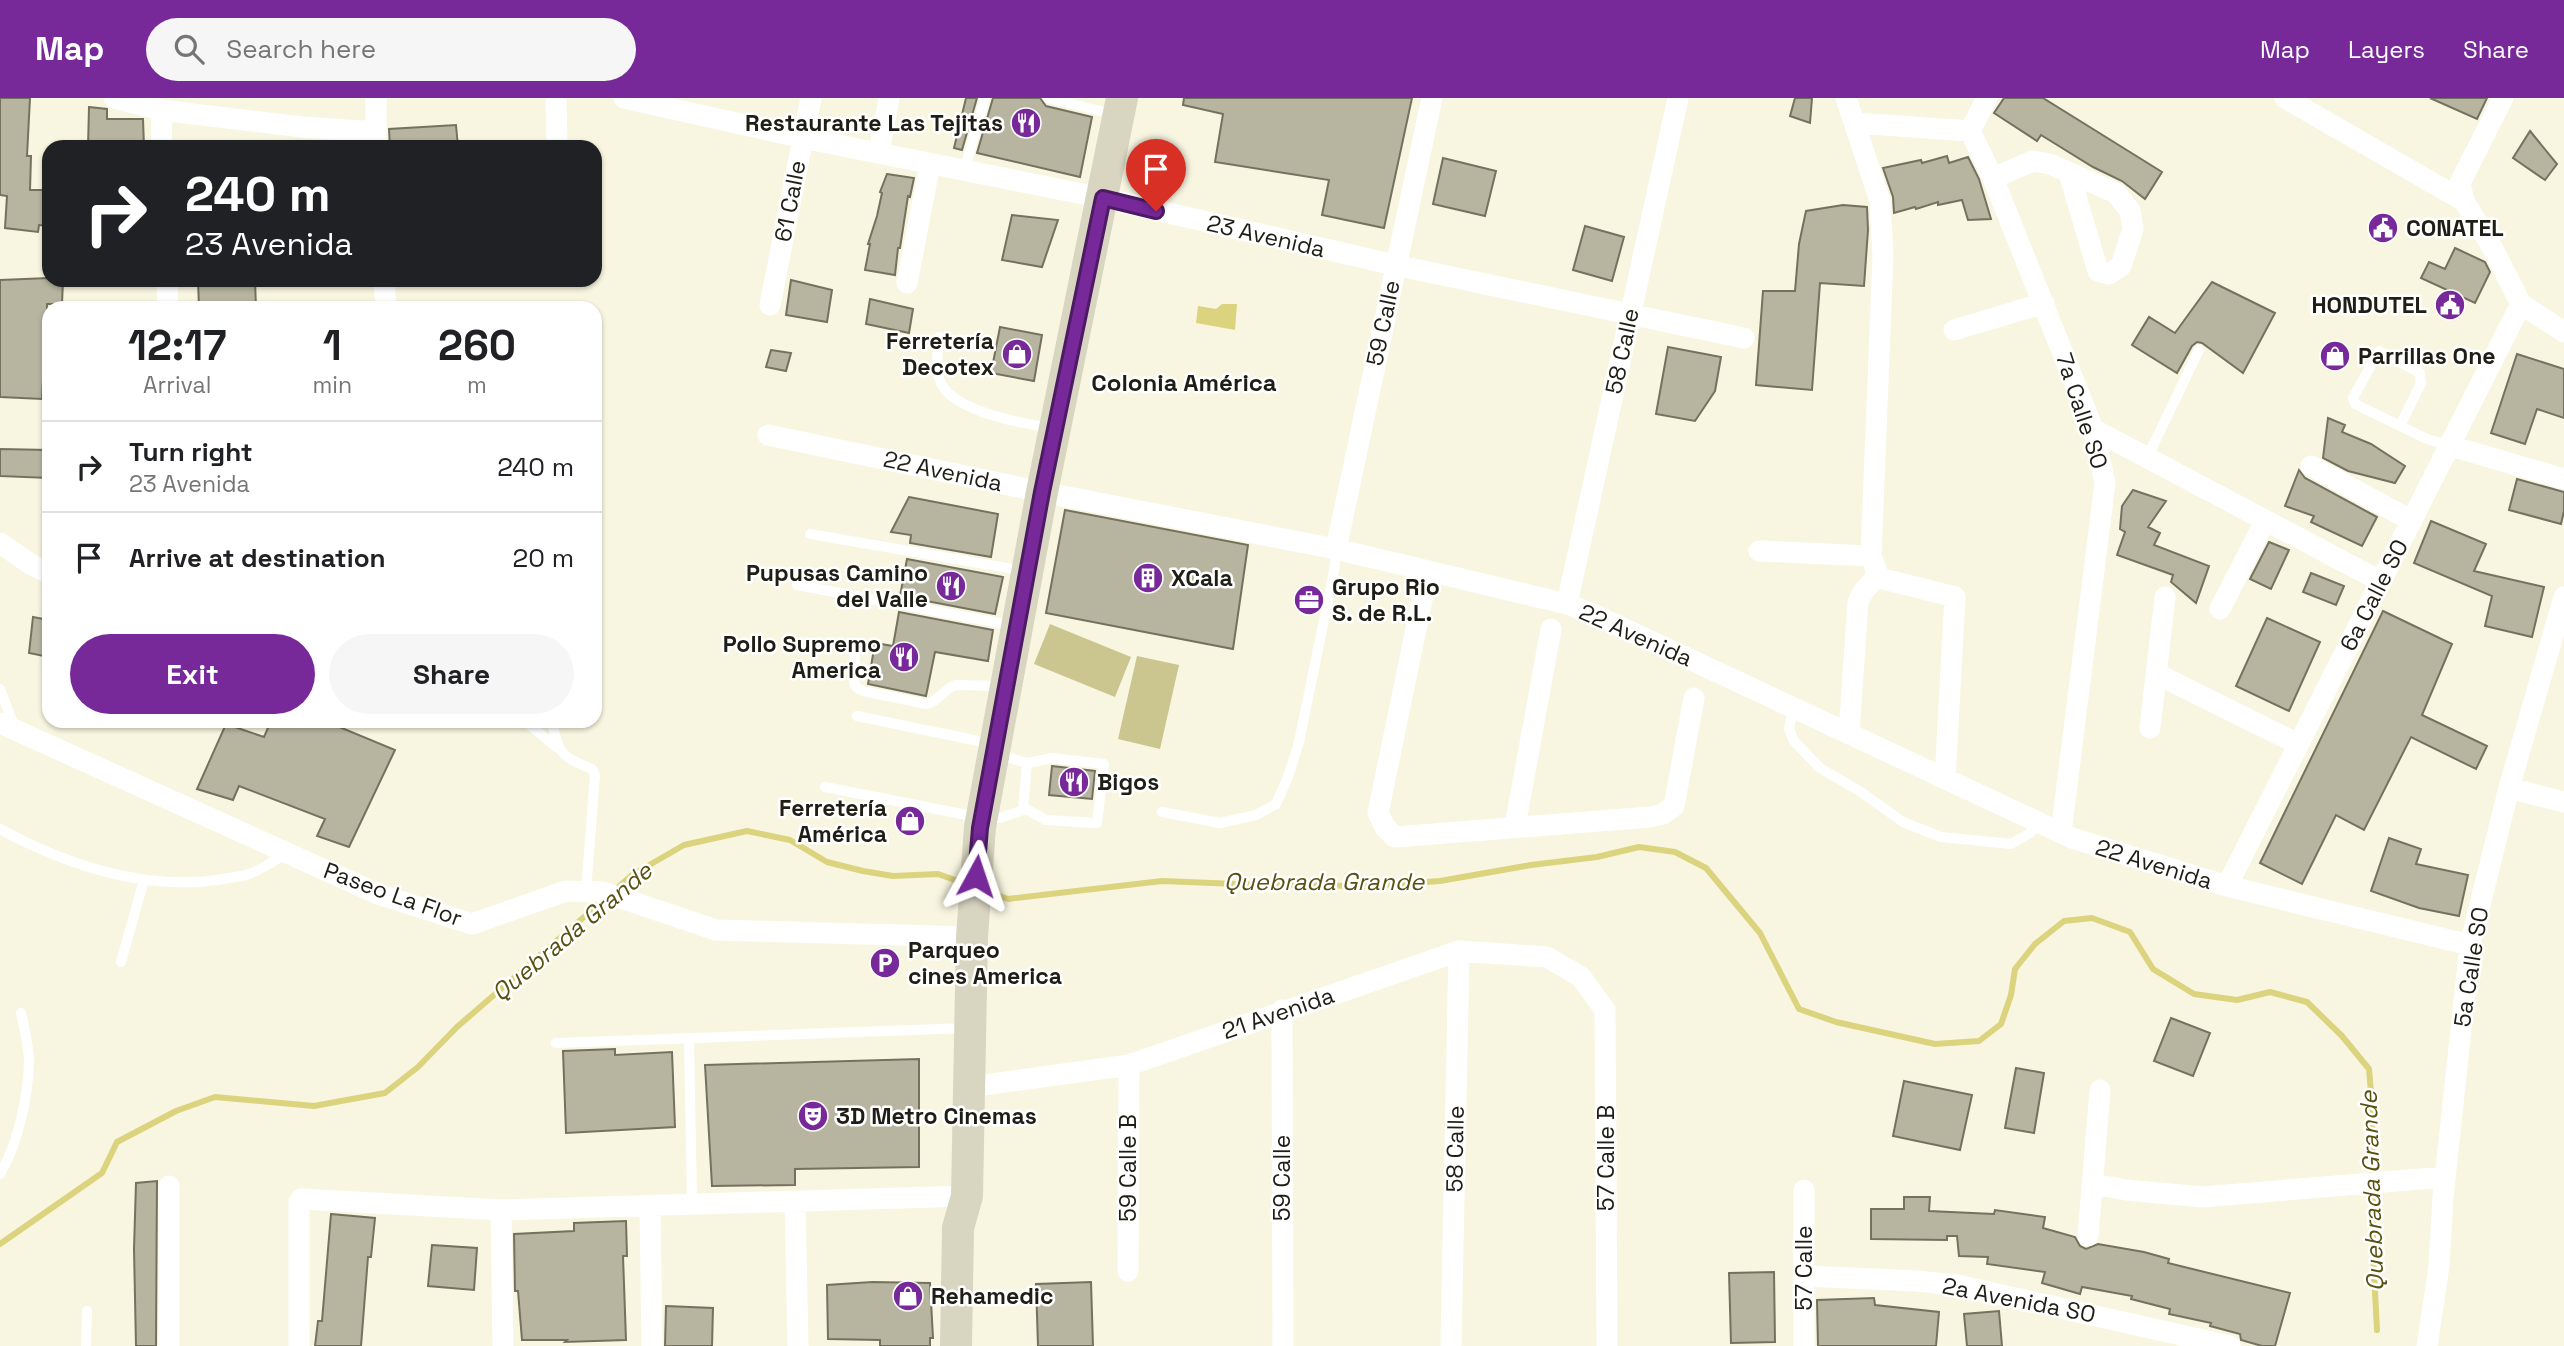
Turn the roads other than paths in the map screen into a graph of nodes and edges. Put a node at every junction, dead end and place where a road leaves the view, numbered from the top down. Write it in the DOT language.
graph roads {
  1 [pos="376,98"];
  2 [pos="555,98"];
  3 [pos="624,98"];
  4 [pos="811,98"];
  5 [pos="890,98"];
  6 [pos="985,98"];
  7 [pos="1048,98"];
  8 [pos="1432,98"];
  9 [pos="1678,98"];
  10 [pos="1846,98"];
  11 [pos="1987,98"];
  12 [pos="2285,98"];
  13 [pos="2503,98"];
  14 [pos="122,99"];
  15 [pos="1120,107"];
  16 [pos="161,110"];
  17 [pos="1855,123"];
  18 [pos="1970,131"];
  19 [pos="803,138"];
  20 [pos="162,140"];
  21 [pos="375,140"];
  22 [pos="557,140"];
  23 [pos="879,153"];
  24 [pos="930,164"];
  25 [pos="964,171"];
  26 [pos="2069,173"];
  27 [pos="1993,177"];
  28 [pos="1103,198"];
  29 [pos="2464,201"];
  30 [pos="1395,265"];
  31 [pos="907,283"];
  32 [pos="2044,303"];
  33 [pos="2521,304"];
  34 [pos="770,305"];
  35 [pos="1630,315"];
  36 [pos="1954,330"];
  37 [pos="2564,332"];
  38 [pos="939,337"];
  39 [pos="1744,338"];
  40 [pos="2199,350"];
  41 [pos="2400,426"];
  42 [pos="1055,429"];
  43 [pos="2093,429"];
  44 [pos="768,435"];
  45 [pos="2451,446"];
  46 [pos="2147,458"];
  47 [pos="2311,466"];
  48 [pos="2564,479"];
  49 [pos="1042,492"];
  50 [pos="2265,521"];
  51 [pos="2412,521"];
  52 [pos="810,534"];
  53 [pos="0,542"];
  54 [pos="1336,549"];
  55 [pos="1759,551"];
  56 [pos="1874,566"];
  57 [pos="42,570"];
  58 [pos="1428,571"];
  59 [pos="1027,572"];
  60 [pos="2379,581"];
  61 [pos="797,586"];
  62 [pos="2165,597"];
  63 [pos="2564,597"];
  64 [pos="1567,604"];
  65 [pos="2220,609"];
  66 [pos="1017,627"];
  67 [pos="1551,629"];
  68 [pos="855,644"];
  69 [pos="2157,674"];
  70 [pos="1007,686"];
  71 [pos="0,689"];
  72 [pos="1694,698"];
  73 [pos="1793,708"];
  74 [pos="857,716"];
  75 [pos="8,727"];
  76 [pos="533,728"];
  77 [pos="553,728"];
  78 [pos="2150,728"];
  79 [pos="1849,734"];
  80 [pos="2298,744"];
  81 [pos="556,747"];
  82 [pos="995,748"];
  83 [pos="1027,763"];
  84 [pos="1945,779"];
  85 [pos="825,787"];
  86 [pos="2509,788"];
  87 [pos="2564,802"];
  88 [pos="1023,809"];
  89 [pos="1162,813"];
  90 [pos="2037,822"];
  91 [pos="981,823"];
  92 [pos="1515,826"];
  93 [pos="0,829"];
  94 [pos="2061,834"];
  95 [pos="288,853"];
  96 [pos="144,880"];
  97 [pos="2227,886"];
  98 [pos="594,891"];
  99 [pos="972,931"];
  100 [pos="2470,945"];
  101 [pos="1459,951"];
  102 [pos="121,961"];
  103 [pos="1581,977"];
  104 [pos="1282,1010"];
  105 [pos="21,1013"];
  106 [pos="970,1028"];
  107 [pos="689,1038"];
  108 [pos="555,1043"];
  109 [pos="1129,1065"];
  110 [pos="969,1087"];
  111 [pos="2100,1090"];
  112 [pos="0,1174"];
  113 [pos="2445,1177"];
  114 [pos="2093,1184"];
  115 [pos="169,1186"];
  116 [pos="1804,1190"];
  117 [pos="967,1196"];
  118 [pos="795,1201"];
  119 [pos="692,1204"];
  120 [pos="650,1205"];
  121 [pos="502,1210"];
  122 [pos="2088,1236"];
  123 [pos="1128,1271"];
  124 [pos="1805,1276"];
  125 [pos="87,1311"];
  126 [pos="86,1346"];
  127 [pos="169,1346"];
  128 [pos="299,1346"];
  129 [pos="503,1346"];
  130 [pos="652,1346"];
  131 [pos="799,1346"];
  132 [pos="956,1346"];
  133 [pos="976,1346"];
  134 [pos="1283,1346"];
  135 [pos="1451,1346"];
  136 [pos="1607,1346"];
  137 [pos="1804,1346"];
  138 [pos="2230,1346"];
  139 [pos="2427,1346"];
  1 -- 21 [label="street"];
  2 -- 22 [label="street"];
  3 -- 19 [label="street, 23 Avenida"];
  4 -- 19 [label="street, 61 Calle"];
  5 -- 23 [label="street"];
  6 -- 25 [label="lane"];
  7 -- 15 [label="lane"];
  8 -- 30 [label="street, 59 Calle"];
  9 -- 35 [label="street, 58 Calle"];
  10 -- 17 [label="street"];
  11 -- 18 [label="street"];
  12 -- 29 [label="street"];
  13 -- 29 [label="street"];
  14 -- 16 [label="street"];
  15 -- 28 [label="main road"];
  16 -- 20 [label="street"];
  16 -- 21 [label="street"];
  17 -- 18 [label="street"];
  17 -- 56 [label="street"];
  18 -- 27 [label="street, 7a Calle SO"];
  19 -- 23 [label="street, 23 Avenida"];
  19 -- 34 [label="street, 61 Calle"];
  23 -- 24 [label="street, 23 Avenida"];
  24 -- 25 [label="street, 23 Avenida"];
  24 -- 31 [label="street"];
  25 -- 28 [label="street, 23 Avenida"];
  26 -- 27 [label="street"];
  27 -- 32 [label="street, 7a Calle SO"];
  28 -- 30 [label="street, 23 Avenida"];
  28 -- 42 [label="main road"];
  29 -- 33 [label="street"];
  30 -- 35 [label="street, 23 Avenida"];
  30 -- 54 [label="street, 59 Calle"];
  32 -- 36 [label="street"];
  32 -- 43 [label="street, 7a Calle SO"];
  33 -- 37 [label="street"];
  33 -- 45 [label="street, 6a Calle SO"];
  35 -- 39 [label="street, 23 Avenida"];
  35 -- 64 [label="street, 58 Calle"];
  38 -- 42 [label="lane"];
  40 -- 46 [label="lane"];
  41 -- 41 [label="lane"];
  41 -- 45 [label="lane"];
  42 -- 49 [label="main road"];
  43 -- 46 [label="street"];
  43 -- 94 [label="street, 7a Calle SO"];
  44 -- 49 [label="street, 22 Avenida"];
  45 -- 48 [label="street"];
  45 -- 51 [label="street, 6a Calle SO"];
  46 -- 50 [label="street"];
  47 -- 51 [label="street"];
  49 -- 54 [label="street, 22 Avenida"];
  49 -- 59 [label="main road"];
  50 -- 60 [label="street"];
  50 -- 65 [label="street"];
  51 -- 60 [label="street, 6a Calle SO"];
  52 -- 59 [label="lane"];
  53 -- 57 [label="street"];
  54 -- 58 [label="street, 22 Avenida"];
  54 -- 89 [label="lane"];
  55 -- 56 [label="street"];
  56 -- 79 [label="street"];
  56 -- 84 [label="street"];
  58 -- 64 [label="street, 22 Avenida"];
  58 -- 92 [label="street"];
  59 -- 66 [label="main road"];
  60 -- 80 [label="street, 6a Calle SO"];
  61 -- 66 [label="lane"];
  62 -- 69 [label="street"];
  63 -- 86 [label="street, 5a Calle SO"];
  64 -- 73 [label="street, 22 Avenida"];
  66 -- 70 [label="main road"];
  67 -- 92 [label="street"];
  68 -- 70 [label="lane"];
  69 -- 78 [label="street"];
  69 -- 80 [label="street"];
  70 -- 82 [label="main road"];
  71 -- 75 [label="lane"];
  72 -- 92 [label="street"];
  73 -- 79 [label="street, 22 Avenida"];
  73 -- 90 [label="lane"];
  74 -- 82 [label="lane"];
  75 -- 95 [label="street, Paseo La Flor"];
  76 -- 81 [label="lane"];
  77 -- 81 [label="lane"];
  79 -- 84 [label="street, 22 Avenida"];
  80 -- 97 [label="street, 6a Calle SO"];
  81 -- 98 [label="lane"];
  82 -- 83 [label="lane"];
  82 -- 91 [label="main road"];
  83 -- 88 [label="lane"];
  83 -- 88 [label="lane"];
  84 -- 90 [label="street, 22 Avenida"];
  85 -- 91 [label="lane"];
  86 -- 87 [label="street"];
  86 -- 100 [label="street, 5a Calle SO"];
  88 -- 91 [label="lane"];
  90 -- 94 [label="street, 22 Avenida"];
  91 -- 99 [label="main road"];
  93 -- 96 [label="lane"];
  94 -- 97 [label="street, 22 Avenida"];
  95 -- 96 [label="lane"];
  95 -- 98 [label="street, Paseo La Flor"];
  96 -- 102 [label="lane"];
  97 -- 100 [label="street, 22 Avenida"];
  98 -- 99 [label="street, Paseo La Flor"];
  99 -- 106 [label="main road"];
  100 -- 113 [label="street, 5a Calle SO"];
  101 -- 103 [label="street, 21 Avenida"];
  101 -- 104 [label="street, 21 Avenida"];
  101 -- 135 [label="street, 58 Calle"];
  103 -- 136 [label="street, 57 Calle B"];
  104 -- 109 [label="street, 21 Avenida"];
  104 -- 134 [label="street, 59 Calle"];
  105 -- 112 [label="lane"];
  106 -- 107 [label="lane"];
  106 -- 110 [label="main road"];
  107 -- 108 [label="lane"];
  107 -- 119 [label="lane"];
  109 -- 110 [label="street, 21 Avenida"];
  109 -- 123 [label="street, 59 Calle B"];
  110 -- 117 [label="main road"];
  111 -- 114 [label="street"];
  113 -- 114 [label="street"];
  113 -- 139 [label="street, 5a Calle SO"];
  114 -- 122 [label="street"];
  115 -- 127 [label="street"];
  116 -- 124 [label="street, 57 Calle"];
  117 -- 118 [label="street"];
  117 -- 132 [label="main road"];
  117 -- 133 [label="main road"];
  118 -- 119 [label="street"];
  118 -- 131 [label="street"];
  119 -- 120 [label="street"];
  120 -- 121 [label="street"];
  120 -- 130 [label="street"];
  121 -- 128 [label="street"];
  121 -- 129 [label="street"];
  124 -- 137 [label="street, 57 Calle"];
  124 -- 138 [label="street, 2a Avenida SO"];
  125 -- 126 [label="lane"];
}
